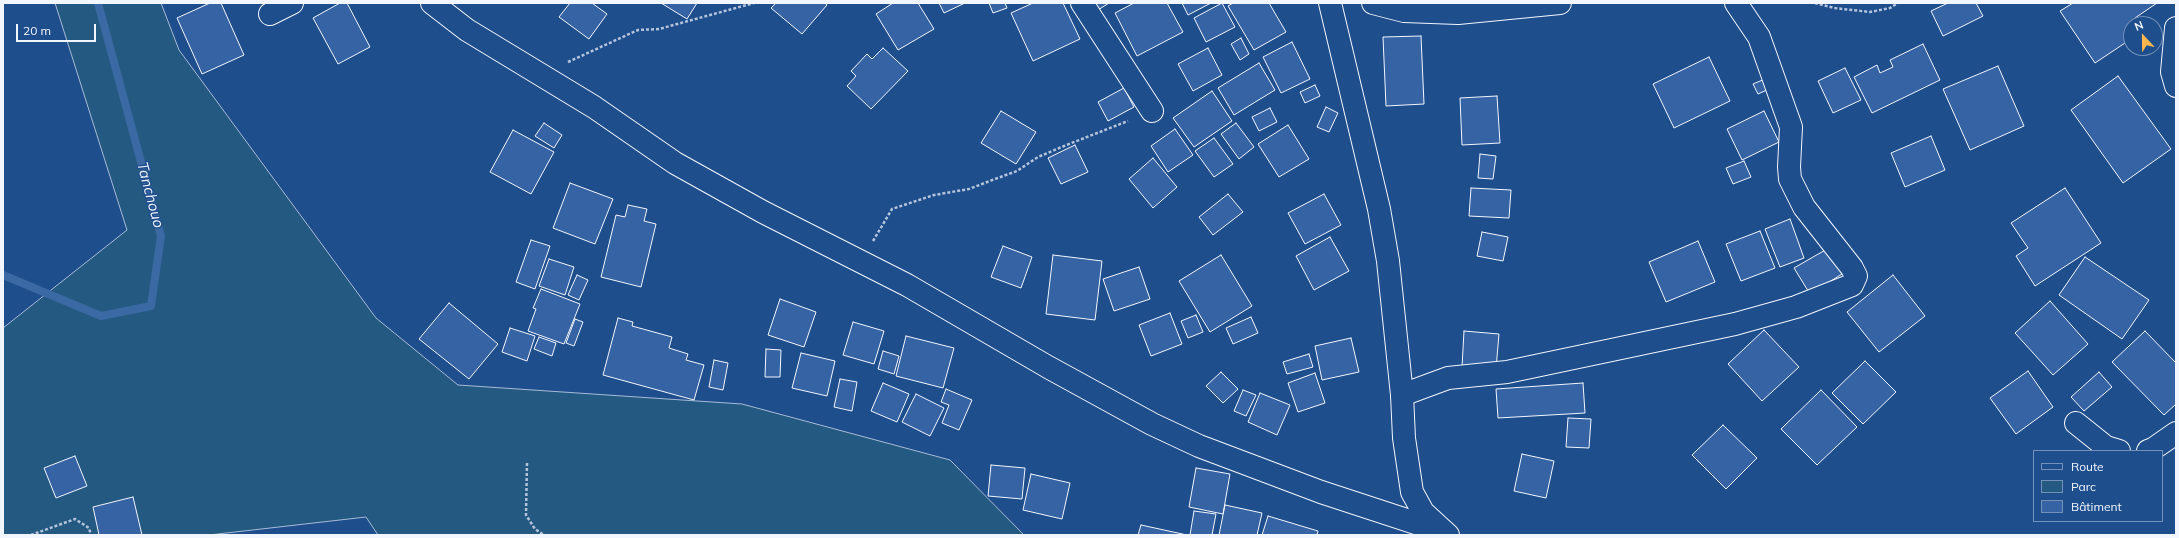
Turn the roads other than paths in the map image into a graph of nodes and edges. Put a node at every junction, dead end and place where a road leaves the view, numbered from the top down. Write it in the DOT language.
graph roads {
  1 [pos="292,3"];
  2 [pos="432,3"];
  3 [pos="1082,3"];
  4 [pos="1330,3"];
  5 [pos="1373,3"];
  6 [pos="1560,3"];
  7 [pos="1736,3"];
  8 [pos="270,14"];
  9 [pos="2176,28"];
  10 [pos="2176,86"];
  11 [pos="1152,111"];
  12 [pos="1402,395"];
  13 [pos="2076,422"];
  14 [pos="2176,433"];
  15 [pos="2116,450"];
  16 [pos="2153,450"];
  17 [pos="1446,533"];
  1 -- 8 [label="street"];
  2 -- 17 [label="street"];
  3 -- 11 [label="street"];
  4 -- 12 [label="street"];
  5 -- 6 [label="street"];
  7 -- 12 [label="street"];
  9 -- 10 [label="street"];
  12 -- 17 [label="street"];
  13 -- 15 [label="street"];
  14 -- 16 [label="street"];
}
